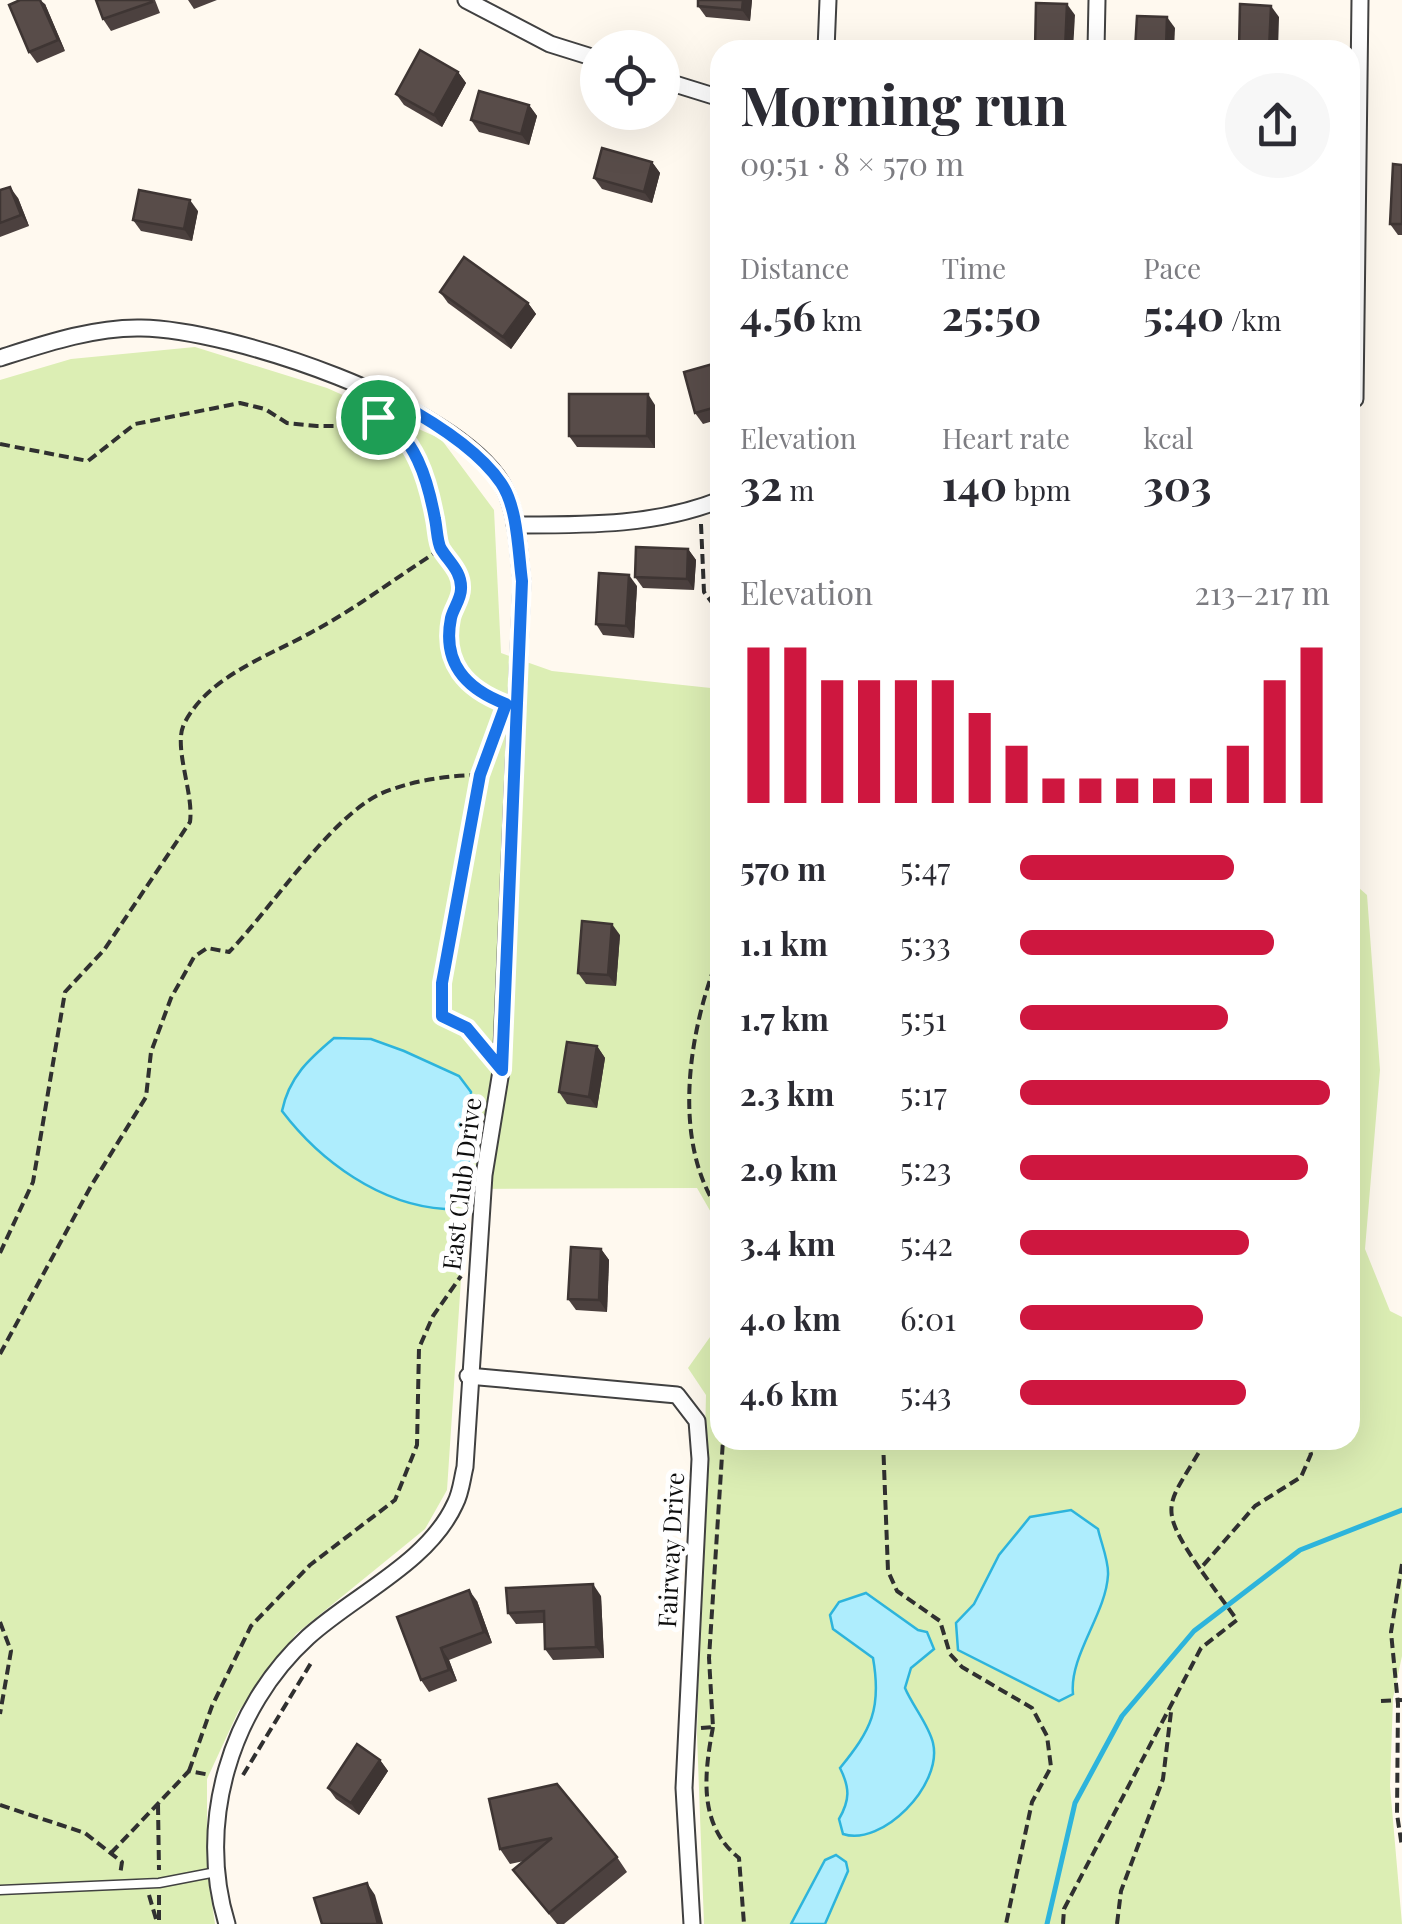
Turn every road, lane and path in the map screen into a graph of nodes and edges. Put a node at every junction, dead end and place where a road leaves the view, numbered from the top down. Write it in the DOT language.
graph roads {
  1 [pos="466,0"];
  2 [pos="828,0"];
  3 [pos="1097,0"];
  4 [pos="1360,0"];
  5 [pos="826,40"];
  6 [pos="1096,40"];
  7 [pos="1359,40"];
  8 [pos="580,53"];
  9 [pos="680,86"];
  10 [pos="710,95"];
  11 [pos="0,358"];
  12 [pos="397,402"];
  13 [pos="378,417"];
  14 [pos="0,444"];
  15 [pos="710,504"];
  16 [pos="701,507"];
  17 [pos="515,525"];
  18 [pos="441,549"];
  19 [pos="710,600"];
  20 [pos="516,708"];
  21 [pos="499,722"];
  22 [pos="480,775"];
  23 [pos="710,978"];
  24 [pos="502,1070"];
  25 [pos="710,1192"];
  26 [pos="478,1252"];
  27 [pos="0,1253"];
  28 [pos="0,1354"];
  29 [pos="468,1376"];
  30 [pos="722,1450"];
  31 [pos="883,1450"];
  32 [pos="1200,1450"];
  33 [pos="1309,1450"];
  34 [pos="1402,1564"];
  35 [pos="1200,1569"];
  36 [pos="0,1622"];
  37 [pos="1400,1700"];
  38 [pos="1381,1701"];
  39 [pos="1171,1709"];
  40 [pos="0,1714"];
  41 [pos="713,1727"];
  42 [pos="687,1728"];
  43 [pos="189,1771"];
  44 [pos="0,1805"];
  45 [pos="158,1805"];
  46 [pos="1402,1848"];
  47 [pos="216,1872"];
  48 [pos="159,1883"];
  49 [pos="118,1886"];
  50 [pos="0,1890"];
  51 [pos="159,1924"];
  52 [pos="227,1924"];
  53 [pos="692,1924"];
  54 [pos="744,1924"];
  55 [pos="1006,1924"];
  56 [pos="1063,1924"];
  57 [pos="1117,1924"];
  1 -- 8 [label="street"];
  2 -- 5 [label="street"];
  3 -- 6 [label="street"];
  4 -- 7 [label="street"];
  9 -- 10 [label="street"];
  11 -- 12 [label="street, East Club Drive"];
  12 -- 13 [label="path"];
  12 -- 17 [label="street, East Club Drive"];
  13 -- 14 [label="path"];
  13 -- 18 [label="path"];
  15 -- 16 [label="street"];
  16 -- 17 [label="street"];
  16 -- 19 [label="path"];
  17 -- 20 [label="street, East Club Drive"];
  18 -- 20 [label="path"];
  18 -- 27 [label="path"];
  20 -- 24 [label="street, East Club Drive"];
  21 -- 22 [label="path"];
  22 -- 24 [label="path"];
  22 -- 28 [label="path"];
  23 -- 25 [label="path"];
  24 -- 26 [label="street, East Club Drive"];
  26 -- 29 [label="street, East Club Drive"];
  26 -- 43 [label="path"];
  29 -- 42 [label="street, Fairway Drive"];
  29 -- 47 [label="street, East Club Drive"];
  30 -- 41 [label="path"];
  31 -- 55 [label="path"];
  32 -- 35 [label="path"];
  33 -- 35 [label="path"];
  34 -- 37 [label="path"];
  35 -- 39 [label="path"];
  36 -- 40 [label="path"];
  37 -- 38 [label="path"];
  37 -- 46 [label="path"];
  39 -- 56 [label="path"];
  39 -- 57 [label="path"];
  41 -- 42 [label="path"];
  41 -- 54 [label="path"];
  42 -- 53 [label="street, Fairway Drive"];
  44 -- 49 [label="path"];
  45 -- 48 [label="path"];
  47 -- 48 [label="lane"];
  47 -- 52 [label="street, East Club Drive"];
  48 -- 49 [label="lane"];
  48 -- 51 [label="path"];
  49 -- 50 [label="lane"];
}
